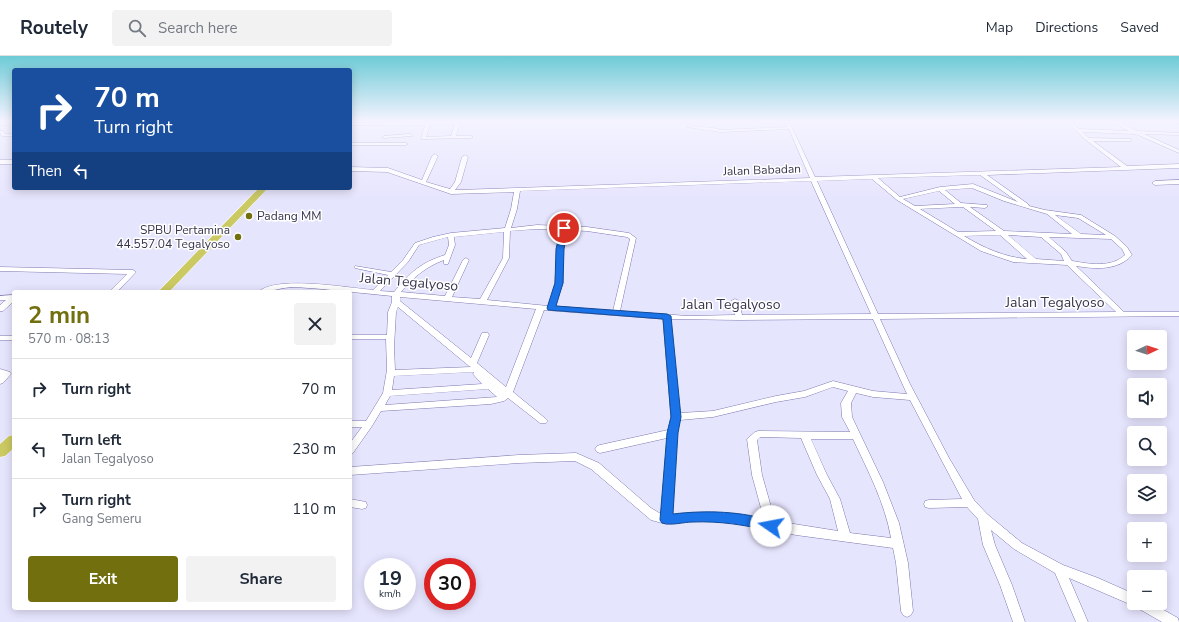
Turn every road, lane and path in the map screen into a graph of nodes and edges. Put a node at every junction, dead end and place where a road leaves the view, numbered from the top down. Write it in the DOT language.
graph roads {
  1 [pos="799,147"];
  2 [pos="1099,147"];
  3 [pos="1169,147"];
  4 [pos="1179,152"];
  5 [pos="435,156"];
  6 [pos="465,157"];
  7 [pos="0,162"];
  8 [pos="12,162"];
  9 [pos="1179,166"];
  10 [pos="1126,168"];
  11 [pos="352,169"];
  12 [pos="981,173"];
  13 [pos="874,178"];
  14 [pos="814,180"];
  15 [pos="1179,182"];
  16 [pos="422,183"];
  17 [pos="1155,183"];
  18 [pos="940,189"];
  19 [pos="262,190"];
  20 [pos="517,190"];
  21 [pos="451,192"];
  22 [pos="898,199"];
  23 [pos="963,206"];
  24 [pos="985,206"];
  25 [pos="914,208"];
  26 [pos="1030,208"];
  27 [pos="1049,213"];
  28 [pos="564,228"];
  29 [pos="508,229"];
  30 [pos="1002,233"];
  31 [pos="957,234"];
  32 [pos="451,235"];
  33 [pos="1043,235"];
  34 [pos="1079,236"];
  35 [pos="1113,237"];
  36 [pos="466,260"];
  37 [pos="1035,262"];
  38 [pos="1069,263"];
  39 [pos="357,268"];
  40 [pos="0,269"];
  41 [pos="392,274"];
  42 [pos="309,286"];
  43 [pos="115,290"];
  44 [pos="165,290"];
  45 [pos="267,290"];
  46 [pos="305,290"];
  47 [pos="345,290"];
  48 [pos="352,290"];
  49 [pos="374,292"];
  50 [pos="0,298"];
  51 [pos="12,298"];
  52 [pos="448,298"];
  53 [pos="12,300"];
  54 [pos="396,300"];
  55 [pos="483,301"];
  56 [pos="735,301"];
  57 [pos="541,307"];
  58 [pos="551,308"];
  59 [pos="0,309"];
  60 [pos="616,313"];
  61 [pos="1179,314"];
  62 [pos="1123,315"];
  63 [pos="667,316"];
  64 [pos="876,316"];
  65 [pos="739,318"];
  66 [pos="485,335"];
  67 [pos="352,337"];
  68 [pos="390,337"];
  69 [pos="0,338"];
  70 [pos="12,338"];
  71 [pos="472,367"];
  72 [pos="390,373"];
  73 [pos="489,386"];
  74 [pos="853,389"];
  75 [pos="387,393"];
  76 [pos="506,395"];
  77 [pos="913,397"];
  78 [pos="379,408"];
  79 [pos="676,417"];
  80 [pos="543,421"];
  81 [pos="352,424"];
  82 [pos="369,424"];
  83 [pos="672,433"];
  84 [pos="805,436"];
  85 [pos="856,436"];
  86 [pos="12,442"];
  87 [pos="352,447"];
  88 [pos="600,449"];
  89 [pos="0,452"];
  90 [pos="352,471"];
  91 [pos="970,502"];
  92 [pos="352,504"];
  93 [pos="929,504"];
  94 [pos="362,506"];
  95 [pos="983,518"];
  96 [pos="666,520"];
  97 [pos="771,526"];
  98 [pos="845,536"];
  99 [pos="899,544"];
  100 [pos="1059,569"];
  101 [pos="1127,597"];
  102 [pos="1152,610"];
  103 [pos="907,612"];
  104 [pos="1019,622"];
  105 [pos="1082,622"];
  106 [pos="1174,622"];
  1 -- 14 [label="street"];
  2 -- 10 [label="street"];
  3 -- 4 [label="street"];
  5 -- 16 [label="street"];
  6 -- 21 [label="street"];
  7 -- 8 [label="street"];
  9 -- 10 [label="street, Jalan Babadan"];
  10 -- 12 [label="street, Jalan Babadan"];
  11 -- 16 [label="street, Jalan Babadan"];
  12 -- 13 [label="street, Jalan Babadan"];
  12 -- 26 [label="street"];
  13 -- 14 [label="street, Jalan Babadan"];
  13 -- 22 [label="street"];
  14 -- 20 [label="street, Jalan Babadan"];
  14 -- 64 [label="street"];
  15 -- 17 [label="street"];
  16 -- 21 [label="street, Jalan Babadan"];
  18 -- 22 [label="street"];
  18 -- 23 [label="street"];
  18 -- 26 [label="street"];
  19 -- 44 [label="highway"];
  20 -- 21 [label="street, Jalan Babadan"];
  20 -- 29 [label="street"];
  22 -- 25 [label="street"];
  23 -- 24 [label="street"];
  23 -- 25 [label="street"];
  23 -- 30 [label="street"];
  25 -- 31 [label="street"];
  26 -- 27 [label="street"];
  27 -- 34 [label="street"];
  27 -- 35 [label="street"];
  28 -- 29 [label="street"];
  28 -- 58 [label="street"];
  28 -- 60 [label="street"];
  29 -- 32 [label="street"];
  29 -- 55 [label="street"];
  30 -- 31 [label="street"];
  30 -- 33 [label="street"];
  30 -- 37 [label="street"];
  31 -- 37 [label="street"];
  32 -- 41 [label="street"];
  32 -- 54 [label="street"];
  33 -- 34 [label="street"];
  33 -- 38 [label="street"];
  34 -- 35 [label="street"];
  35 -- 38 [label="street"];
  36 -- 52 [label="street"];
  37 -- 38 [label="street"];
  38 -- 62 [label="street"];
  39 -- 41 [label="street"];
  40 -- 43 [label="street"];
  41 -- 49 [label="street"];
  42 -- 45 [label="street, Jalan Tegalyoso"];
  42 -- 46 [label="street"];
  42 -- 47 [label="street, Jalan Tegalyoso"];
  48 -- 49 [label="street, Jalan Tegalyoso"];
  49 -- 54 [label="street, Jalan Tegalyoso"];
  50 -- 51 [label="street"];
  52 -- 54 [label="street, Jalan Tegalyoso"];
  52 -- 55 [label="street, Jalan Tegalyoso"];
  53 -- 59 [label="street"];
  54 -- 68 [label="street"];
  54 -- 71 [label="street"];
  55 -- 57 [label="street, Jalan Tegalyoso"];
  56 -- 65 [label="street"];
  57 -- 58 [label="street, Jalan Tegalyoso"];
  57 -- 76 [label="street"];
  58 -- 60 [label="street, Jalan Tegalyoso"];
  60 -- 63 [label="street, Jalan Tegalyoso"];
  61 -- 62 [label="street, Jalan Tegalyoso"];
  62 -- 64 [label="street, Jalan Tegalyoso"];
  63 -- 65 [label="street, Jalan Tegalyoso"];
  63 -- 79 [label="street"];
  64 -- 65 [label="street, Jalan Tegalyoso"];
  64 -- 77 [label="street"];
  66 -- 71 [label="street"];
  67 -- 68 [label="street"];
  68 -- 72 [label="street"];
  69 -- 70 [label="street"];
  71 -- 72 [label="street"];
  71 -- 73 [label="street"];
  71 -- 76 [label="street"];
  72 -- 75 [label="street"];
  73 -- 75 [label="street"];
  73 -- 76 [label="street"];
  74 -- 77 [label="street"];
  74 -- 79 [label="street"];
  74 -- 85 [label="street"];
  75 -- 78 [label="street"];
  76 -- 78 [label="street"];
  76 -- 80 [label="street"];
  77 -- 91 [label="street"];
  78 -- 82 [label="street"];
  79 -- 83 [label="street"];
  81 -- 82 [label="street"];
  82 -- 87 [label="street"];
  83 -- 88 [label="street"];
  83 -- 96 [label="street"];
  84 -- 85 [label="street"];
  84 -- 97 [label="street"];
  84 -- 98 [label="street"];
  85 -- 99 [label="street"];
  86 -- 89 [label="highway"];
  90 -- 96 [label="street"];
  91 -- 93 [label="street"];
  91 -- 95 [label="street"];
  92 -- 94 [label="street"];
  95 -- 100 [label="street"];
  95 -- 104 [label="street"];
  96 -- 97 [label="street"];
  97 -- 98 [label="street"];
  98 -- 99 [label="street"];
  99 -- 103 [label="street"];
  100 -- 101 [label="street"];
  100 -- 105 [label="street"];
  102 -- 106 [label="street"];
}
